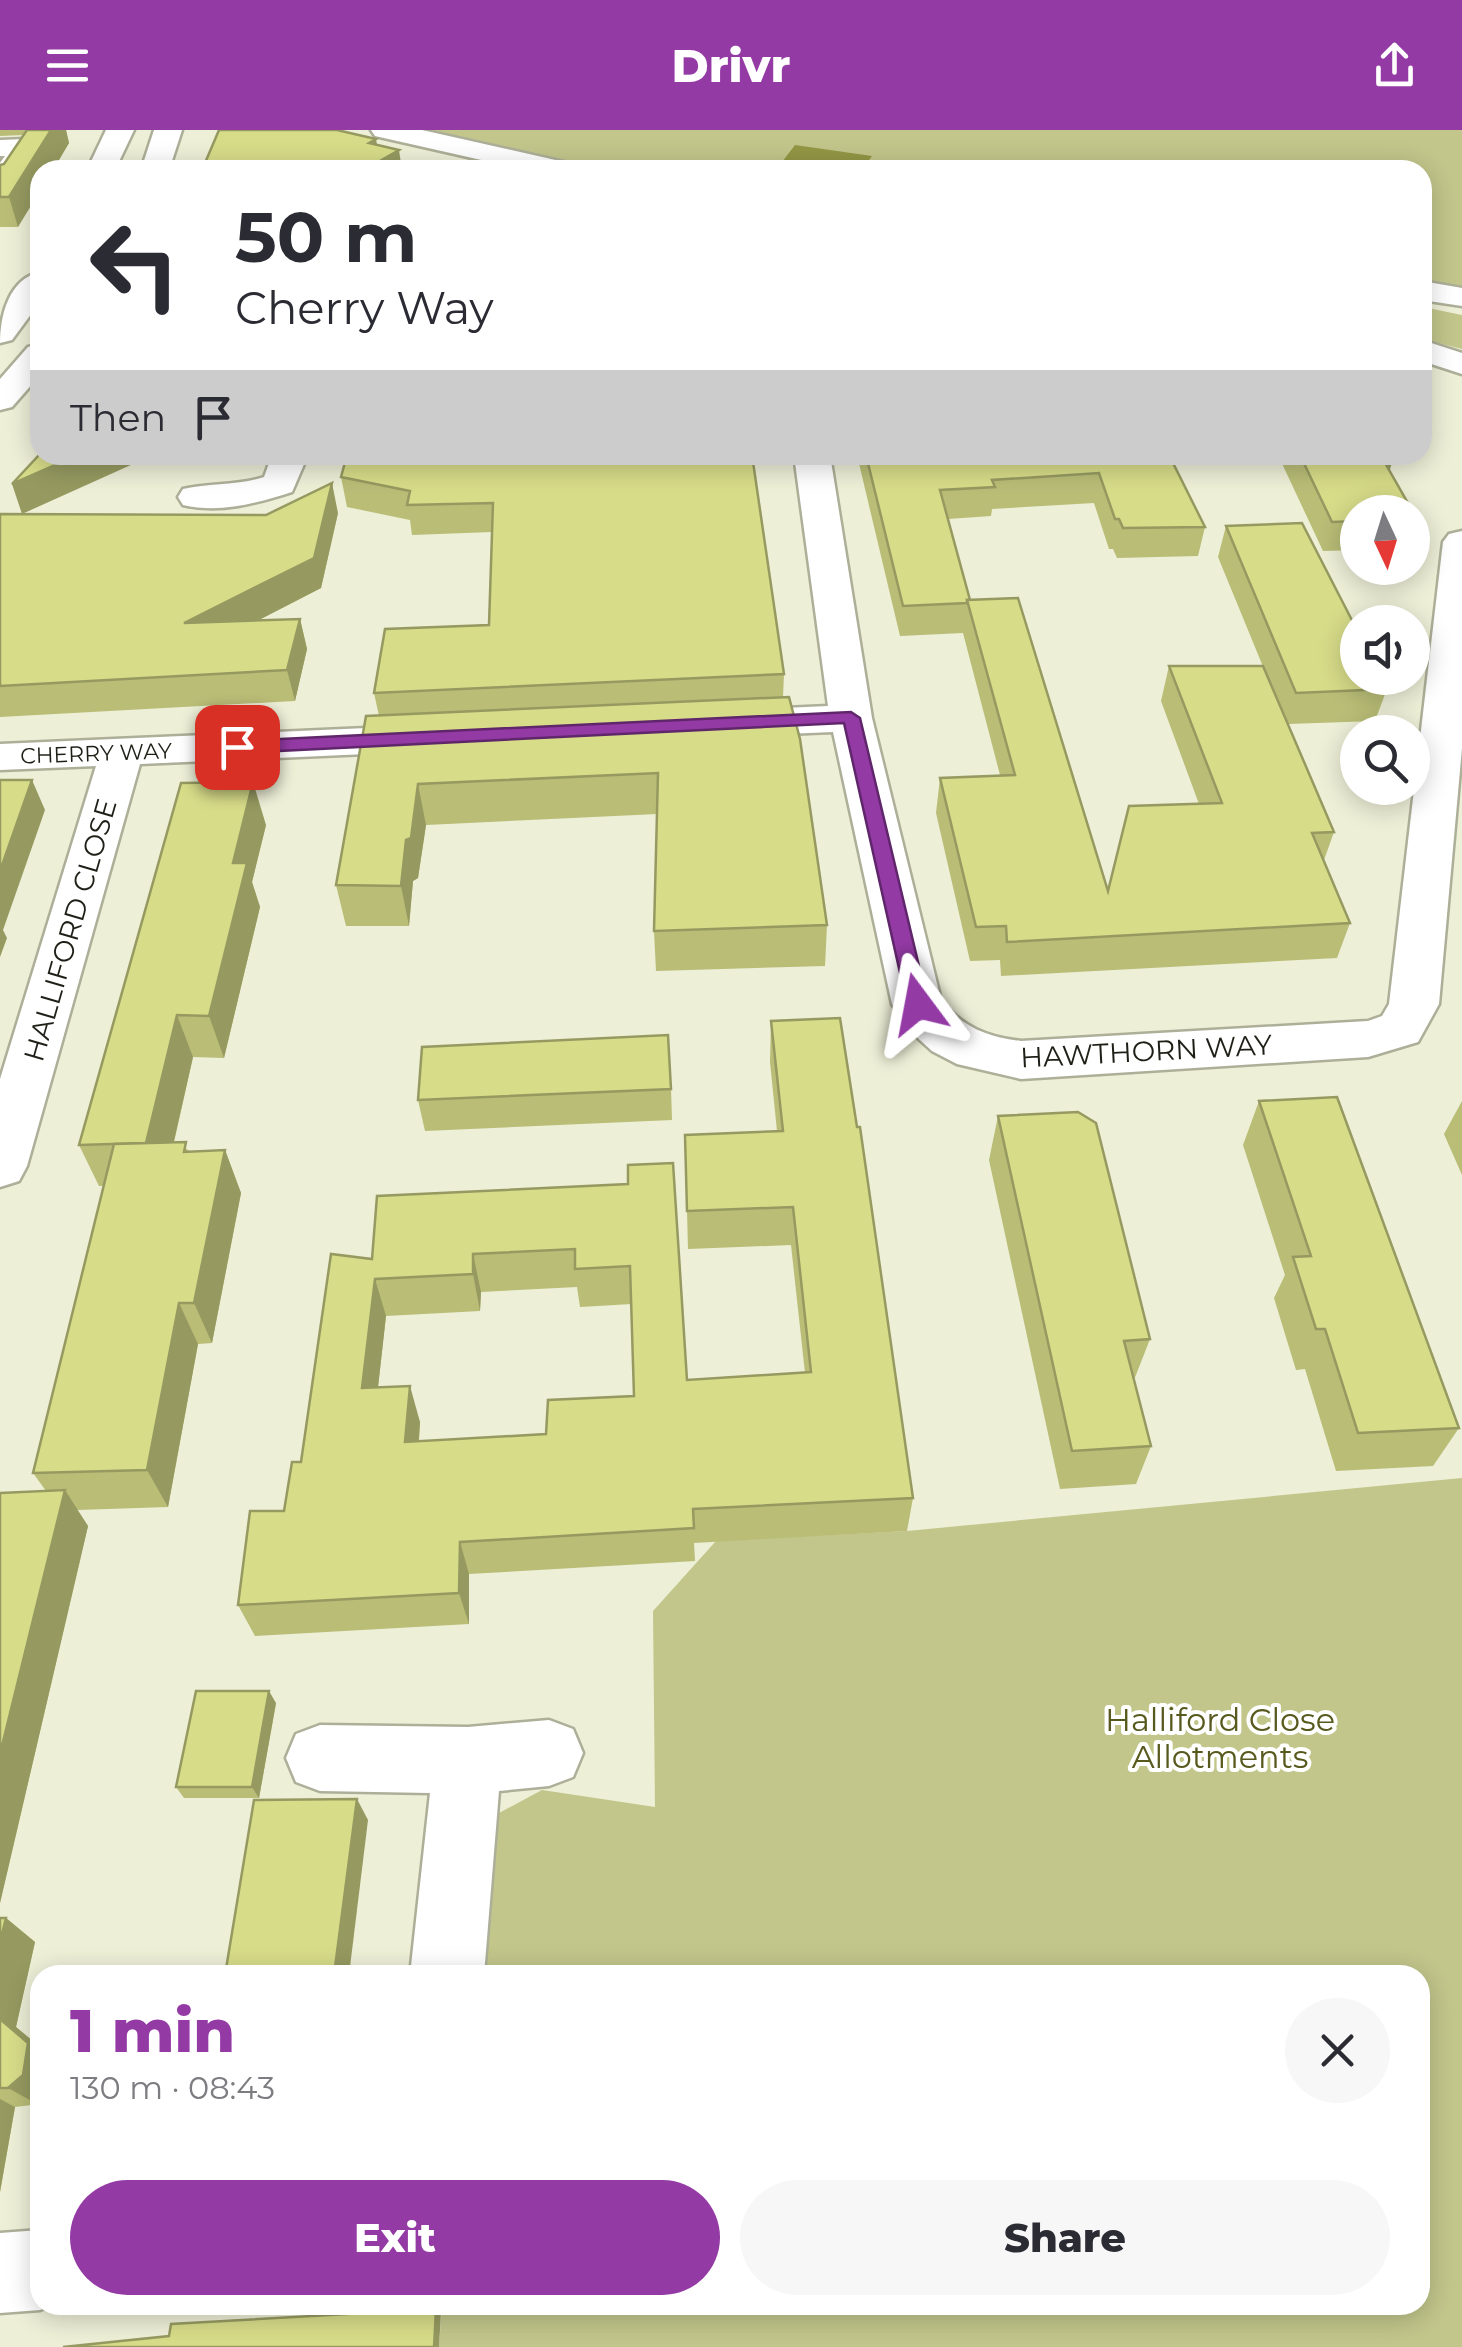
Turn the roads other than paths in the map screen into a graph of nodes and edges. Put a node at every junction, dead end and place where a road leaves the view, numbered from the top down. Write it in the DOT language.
graph roads {
  1 [pos="120,130"];
  2 [pos="385,130"];
  3 [pos="170,132"];
  4 [pos="52,136"];
  5 [pos="12,148"];
  6 [pos="106,160"];
  7 [pos="159,160"];
  8 [pos="475,160"];
  9 [pos="0,186"];
  10 [pos="1432,292"];
  11 [pos="30,294"];
  12 [pos="1462,297"];
  13 [pos="0,333"];
  14 [pos="1432,354"];
  15 [pos="1462,364"];
  16 [pos="30,366"];
  17 [pos="0,400"];
  18 [pos="286,465"];
  19 [pos="813,465"];
  20 [pos="196,497"];
  21 [pos="1462,542"];
  22 [pos="851,718"];
  23 [pos="674,726"];
  24 [pos="477,736"];
  25 [pos="122,752"];
  26 [pos="0,756"];
  27 [pos="0,1166"];
  28 [pos="549,1753"];
  29 [pos="320,1758"];
  30 [pos="468,1760"];
  31 [pos="448,1965"];
  32 [pos="30,2271"];
  33 [pos="0,2273"];
  1 -- 6 [label="street"];
  2 -- 8 [label="street"];
  3 -- 7 [label="street"];
  4 -- 5 [label="street"];
  5 -- 9 [label="street"];
  10 -- 12 [label="street"];
  11 -- 13 [label="street"];
  14 -- 15 [label="street"];
  16 -- 17 [label="street"];
  18 -- 20 [label="street"];
  19 -- 22 [label="street, HAWTHORN WAY"];
  21 -- 22 [label="street, HAWTHORN WAY"];
  22 -- 23 [label="street"];
  24 -- 25 [label="street, CHERRY WAY"];
  25 -- 26 [label="street, CHERRY WAY"];
  25 -- 27 [label="street, HALLIFORD CLOSE"];
  28 -- 30 [label="street"];
  29 -- 30 [label="street"];
  30 -- 31 [label="street"];
  32 -- 33 [label="street"];
}
